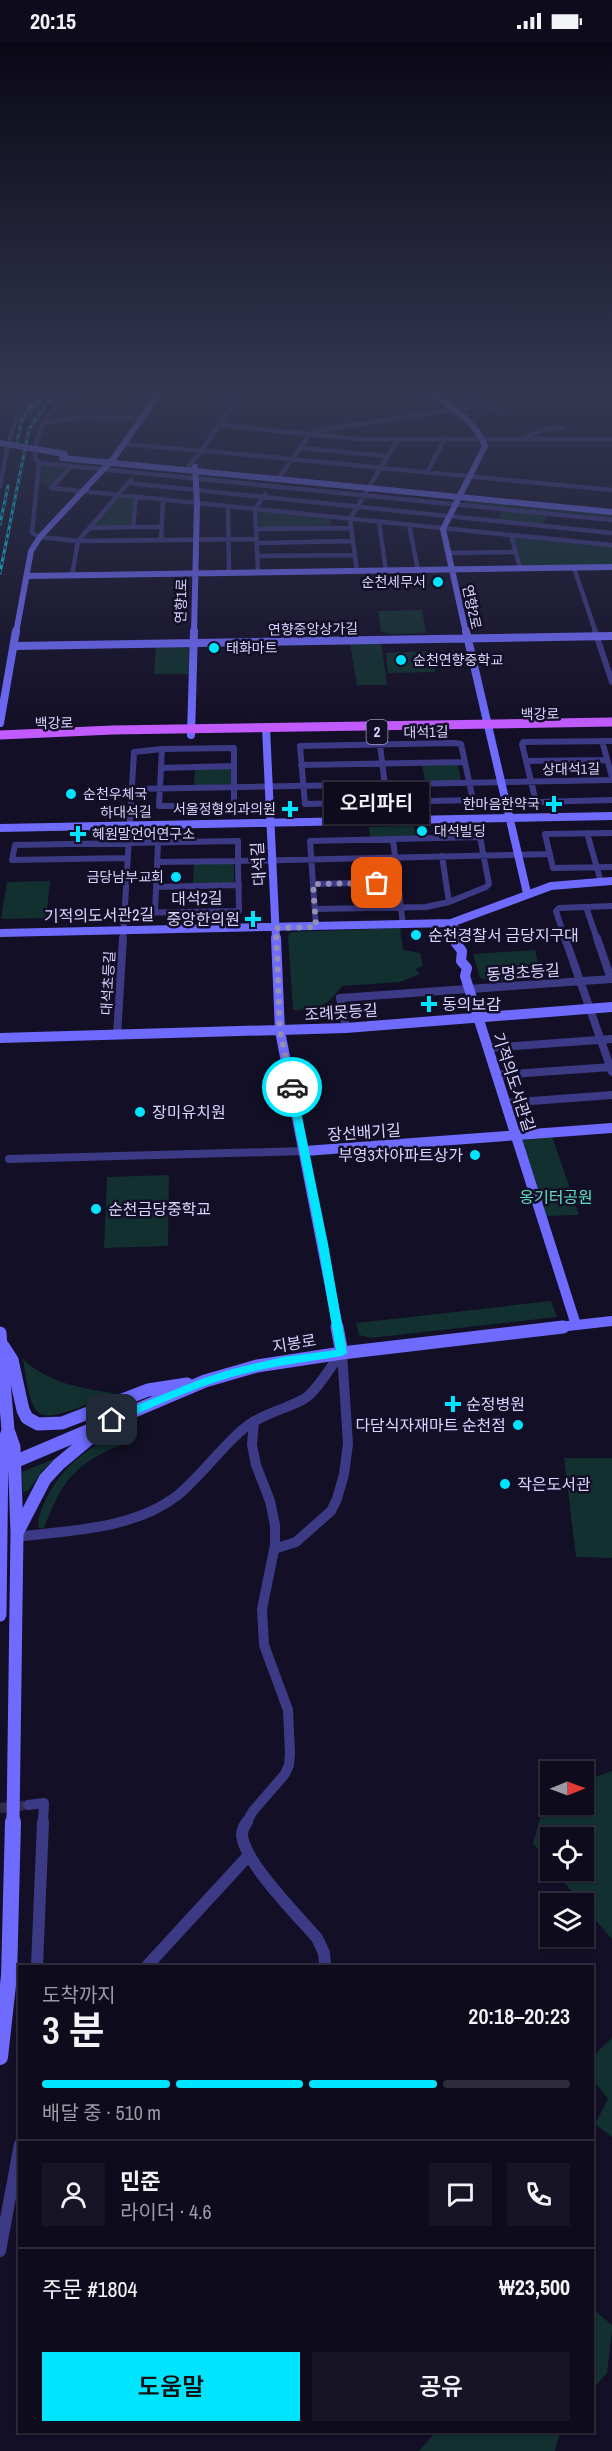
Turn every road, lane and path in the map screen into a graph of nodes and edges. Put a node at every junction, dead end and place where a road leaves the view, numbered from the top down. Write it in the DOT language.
graph roads {
  1 [pos="36,503"];
  2 [pos="70,503"];
  3 [pos="112,503"];
  4 [pos="135,503"];
  5 [pos="163,503"];
  6 [pos="197,503"];
  7 [pos="208,503"];
  8 [pos="259,503"];
  9 [pos="323,503"];
  10 [pos="359,503"];
  11 [pos="449,503"];
  12 [pos="541,503"];
  13 [pos="455,504"];
  14 [pos="228,506"];
  15 [pos="357,507"];
  16 [pos="255,509"];
  17 [pos="612,510"];
  18 [pos="549,514"];
  19 [pos="449,517"];
  20 [pos="350,519"];
  21 [pos="605,519"];
  22 [pos="612,520"];
  23 [pos="379,522"];
  24 [pos="409,525"];
  25 [pos="50,526"];
  26 [pos="543,526"];
  27 [pos="133,527"];
  28 [pos="161,527"];
  29 [pos="32,528"];
  30 [pos="90,528"];
  31 [pos="351,528"];
  32 [pos="257,529"];
  33 [pos="443,529"];
  34 [pos="612,531"];
  35 [pos="511,535"];
  36 [pos="40,537"];
  37 [pos="539,538"];
  38 [pos="195,539"];
  39 [pos="229,539"];
  40 [pos="161,540"];
  41 [pos="78,541"];
  42 [pos="258,541"];
  43 [pos="353,541"];
  44 [pos="612,545"];
  45 [pos="515,552"];
  46 [pos="448,553"];
  47 [pos="354,555"];
  48 [pos="258,556"];
  49 [pos="612,567"];
  50 [pos="520,568"];
  51 [pos="574,568"];
  52 [pos="418,570"];
  53 [pos="452,570"];
  54 [pos="357,571"];
  55 [pos="386,571"];
  56 [pos="258,572"];
  57 [pos="195,573"];
  58 [pos="229,573"];
  59 [pos="27,576"];
  60 [pos="72,576"];
  61 [pos="597,636"];
  62 [pos="612,636"];
  63 [pos="467,639"];
  64 [pos="193,644"];
  65 [pos="15,646"];
  66 [pos="612,682"];
  67 [pos="0,723"];
  68 [pos="612,724"];
  69 [pos="487,727"];
  70 [pos="266,731"];
  71 [pos="191,732"];
  72 [pos="0,735"];
  73 [pos="602,741"];
  74 [pos="612,741"];
  75 [pos="380,745"];
  76 [pos="300,746"];
  77 [pos="162,749"];
  78 [pos="607,760"];
  79 [pos="526,761"];
  80 [pos="465,762"];
  81 [pos="383,764"];
  82 [pos="301,765"];
  83 [pos="234,766"];
  84 [pos="161,768"];
  85 [pos="612,779"];
  86 [pos="500,782"];
  87 [pos="531,782"];
  88 [pos="469,783"];
  89 [pos="385,784"];
  90 [pos="303,786"];
  91 [pos="234,787"];
  92 [pos="269,787"];
  93 [pos="160,788"];
  94 [pos="132,789"];
  95 [pos="612,800"];
  96 [pos="387,802"];
  97 [pos="305,804"];
  98 [pos="612,816"];
  99 [pos="509,818"];
  100 [pos="271,824"];
  101 [pos="129,826"];
  102 [pos="0,828"];
  103 [pos="587,833"];
  104 [pos="612,833"];
  105 [pos="393,839"];
  106 [pos="128,843"];
  107 [pos="158,843"];
  108 [pos="550,854"];
  109 [pos="483,855"];
  110 [pos="518,855"];
  111 [pos="442,856"];
  112 [pos="128,858"];
  113 [pos="396,858"];
  114 [pos="273,860"];
  115 [pos="312,860"];
  116 [pos="238,861"];
  117 [pos="157,862"];
  118 [pos="597,867"];
  119 [pos="612,867"];
  120 [pos="612,881"];
  121 [pos="398,882"];
  122 [pos="601,882"];
  123 [pos="313,884"];
  124 [pos="238,885"];
  125 [pos="156,887"];
  126 [pos="527,893"];
  127 [pos="449,902"];
  128 [pos="612,906"];
  129 [pos="586,907"];
  130 [pos="401,908"];
  131 [pos="316,909"];
  132 [pos="155,912"];
  133 [pos="124,913"];
  134 [pos="451,923"];
  135 [pos="403,925"];
  136 [pos="316,927"];
  137 [pos="276,928"];
  138 [pos="123,930"];
  139 [pos="0,933"];
  140 [pos="611,979"];
  141 [pos="579,981"];
  142 [pos="470,990"];
  143 [pos="612,1007"];
  144 [pos="588,1009"];
  145 [pos="478,1017"];
  146 [pos="346,1028"];
  147 [pos="280,1031"];
  148 [pos="117,1035"];
  149 [pos="0,1038"];
  150 [pos="612,1039"];
  151 [pos="600,1040"];
  152 [pos="488,1048"];
  153 [pos="611,1069"];
  154 [pos="496,1075"];
  155 [pos="612,1095"];
  156 [pos="505,1103"];
  157 [pos="612,1128"];
  158 [pos="516,1135"];
  159 [pos="305,1151"];
  160 [pos="9,1159"];
  161 [pos="612,1321"];
  162 [pos="576,1325"];
  163 [pos="1,1338"];
  164 [pos="342,1353"];
  165 [pos="205,1381"];
  166 [pos="5,1388"];
  167 [pos="0,1400"];
  168 [pos="112,1420"];
  169 [pos="254,1421"];
  170 [pos="8,1430"];
  171 [pos="14,1461"];
  172 [pos="1,1467"];
  173 [pos="16,1535"];
  174 [pos="274,1549"];
  175 [pos="0,1578"];
  176 [pos="0,1615"];
  177 [pos="28,1805"];
  178 [pos="249,1855"];
  179 [pos="37,1965"];
  180 [pos="148,1965"];
  181 [pos="325,1965"];
  182 [pos="0,2057"];
  183 [pos="18,2155"];
  184 [pos="0,2252"];
  1 -- 29 [label="street"];
  2 -- 25 [label="street"];
  3 -- 30 [label="street"];
  4 -- 27 [label="street"];
  5 -- 28 [label="street"];
  6 -- 38 [label="street, 연향1로"];
  7 -- 14 [label="street"];
  8 -- 16 [label="street"];
  9 -- 15 [label="street"];
  10 -- 15 [label="street"];
  11 -- 13 [label="street"];
  12 -- 17 [label="street"];
  13 -- 18 [label="street"];
  13 -- 19 [label="street"];
  14 -- 16 [label="street"];
  14 -- 39 [label="street"];
  15 -- 19 [label="street"];
  15 -- 20 [label="street"];
  16 -- 20 [label="street"];
  16 -- 32 [label="street"];
  18 -- 21 [label="street"];
  18 -- 26 [label="street"];
  19 -- 26 [label="street"];
  19 -- 33 [label="street"];
  20 -- 23 [label="street"];
  20 -- 31 [label="street"];
  21 -- 22 [label="street"];
  21 -- 34 [label="street"];
  23 -- 24 [label="street"];
  23 -- 55 [label="street"];
  24 -- 33 [label="street"];
  24 -- 52 [label="street"];
  25 -- 29 [label="street"];
  25 -- 36 [label="street"];
  26 -- 34 [label="street"];
  26 -- 37 [label="street"];
  27 -- 28 [label="street"];
  27 -- 30 [label="street"];
  28 -- 40 [label="street"];
  29 -- 36 [label="street"];
  30 -- 41 [label="street"];
  31 -- 32 [label="street"];
  31 -- 43 [label="street"];
  32 -- 42 [label="street"];
  33 -- 35 [label="street"];
  33 -- 46 [label="street, 연향2로"];
  35 -- 37 [label="street"];
  35 -- 45 [label="street"];
  36 -- 41 [label="street"];
  36 -- 59 [label="street"];
  37 -- 44 [label="street"];
  38 -- 39 [label="street"];
  38 -- 40 [label="street"];
  38 -- 57 [label="street, 연향1로"];
  39 -- 42 [label="street"];
  39 -- 58 [label="street"];
  40 -- 41 [label="street"];
  41 -- 60 [label="street"];
  42 -- 43 [label="street"];
  42 -- 48 [label="street"];
  43 -- 47 [label="street"];
  45 -- 46 [label="street"];
  45 -- 50 [label="street"];
  46 -- 53 [label="street, 연향2로"];
  47 -- 48 [label="street"];
  47 -- 54 [label="street"];
  48 -- 56 [label="street"];
  49 -- 51 [label="street"];
  50 -- 51 [label="street"];
  50 -- 53 [label="street"];
  51 -- 61 [label="street"];
  52 -- 53 [label="street"];
  52 -- 55 [label="street"];
  53 -- 63 [label="street, 연향2로"];
  54 -- 55 [label="street"];
  54 -- 56 [label="street"];
  56 -- 58 [label="street"];
  57 -- 58 [label="street"];
  57 -- 60 [label="street"];
  57 -- 64 [label="street, 연향1로"];
  59 -- 60 [label="street"];
  59 -- 65 [label="street"];
  61 -- 62 [label="street, 연향중앙상가길"];
  61 -- 63 [label="street, 연향중앙상가길"];
  61 -- 66 [label="street"];
  63 -- 64 [label="street, 연향중앙상가길"];
  63 -- 69 [label="street, 연향2로"];
  64 -- 65 [label="street, 연향중앙상가길"];
  64 -- 71 [label="street, 연향1로"];
  65 -- 67 [label="street"];
  68 -- 69 [label="main road, 백강로 / 2"];
  69 -- 70 [label="main road, 백강로 / 2"];
  69 -- 86 [label="street"];
  70 -- 71 [label="main road, 백강로 / 2"];
  70 -- 92 [label="street, 대석길"];
  71 -- 72 [label="main road, 백강로 / 2"];
  73 -- 74 [label="street"];
  73 -- 78 [label="street, 상대석1길"];
  73 -- 79 [label="street, 상대석1길"];
  75 -- 76 [label="street, 대석1길"];
  75 -- 80 [label="street, 대석1길"];
  75 -- 81 [label="street"];
  76 -- 82 [label="street"];
  77 -- 83 [label="street"];
  77 -- 84 [label="street"];
  77 -- 94 [label="street, 대석초등길"];
  78 -- 79 [label="street, 상대석1길"];
  78 -- 85 [label="street, 상대석1길"];
  79 -- 87 [label="street, 상대석1길"];
  80 -- 81 [label="street, 대석1길"];
  80 -- 88 [label="street"];
  81 -- 82 [label="street, 대석1길"];
  81 -- 89 [label="street"];
  82 -- 90 [label="street"];
  83 -- 84 [label="street"];
  83 -- 91 [label="street"];
  84 -- 93 [label="street"];
  85 -- 87 [label="street, 상대석1길"];
  86 -- 87 [label="street, 상대석1길"];
  86 -- 88 [label="street"];
  86 -- 99 [label="street"];
  87 -- 95 [label="street, 상대석1길"];
  88 -- 89 [label="street"];
  88 -- 96 [label="street"];
  89 -- 90 [label="street"];
  89 -- 96 [label="street"];
  90 -- 92 [label="street"];
  90 -- 97 [label="street"];
  91 -- 92 [label="street"];
  91 -- 93 [label="street"];
  91 -- 93 [label="street"];
  92 -- 100 [label="street, 대석길"];
  93 -- 94 [label="street"];
  94 -- 101 [label="street, 대석초등길"];
  96 -- 97 [label="street"];
  98 -- 99 [label="street, 하대석길"];
  99 -- 100 [label="street, 하대석길"];
  99 -- 110 [label="street"];
  100 -- 101 [label="street, 하대석길"];
  100 -- 114 [label="street, 대석길"];
  101 -- 102 [label="street, 하대석길"];
  101 -- 106 [label="street, 대석초등길"];
  103 -- 104 [label="street"];
  103 -- 108 [label="street"];
  103 -- 118 [label="street"];
  105 -- 109 [label="street"];
  105 -- 113 [label="street"];
  105 -- 115 [label="street"];
  106 -- 107 [label="street, 대석2길"];
  106 -- 112 [label="street, 대석초등길"];
  106 -- 112 [label="street, 대석2길"];
  107 -- 116 [label="street, 대석2길"];
  107 -- 117 [label="street, 대석2길"];
  108 -- 110 [label="street"];
  108 -- 118 [label="street"];
  109 -- 110 [label="street"];
  109 -- 111 [label="street"];
  109 -- 127 [label="street"];
  110 -- 126 [label="street"];
  111 -- 113 [label="street"];
  111 -- 127 [label="street"];
  112 -- 133 [label="street, 대석초등길"];
  113 -- 115 [label="street"];
  113 -- 121 [label="street"];
  114 -- 115 [label="street"];
  114 -- 116 [label="street"];
  114 -- 137 [label="street, 대석길"];
  115 -- 123 [label="street"];
  116 -- 117 [label="street"];
  116 -- 124 [label="street, 대석2길"];
  117 -- 125 [label="street, 대석2길"];
  118 -- 119 [label="street"];
  118 -- 122 [label="street"];
  120 -- 122 [label="street"];
  121 -- 123 [label="street"];
  121 -- 130 [label="street"];
  122 -- 126 [label="street"];
  123 -- 131 [label="street"];
  124 -- 125 [label="street, 대석2길"];
  124 -- 132 [label="street, 대석2길"];
  125 -- 132 [label="street, 대석2길"];
  126 -- 134 [label="street"];
  127 -- 130 [label="street"];
  128 -- 129 [label="street, 동명초등길"];
  129 -- 140 [label="street, 동명초등길"];
  129 -- 141 [label="street, 동명초등길"];
  130 -- 131 [label="street"];
  130 -- 135 [label="street"];
  131 -- 136 [label="street"];
  132 -- 133 [label="street"];
  133 -- 138 [label="street, 대석초등길"];
  134 -- 135 [label="street, 기적의도서관2길"];
  134 -- 142 [label="street, 기적의도서관길"];
  135 -- 136 [label="street, 기적의도서관2길"];
  136 -- 137 [label="street, 기적의도서관2길"];
  137 -- 138 [label="street, 기적의도서관2길"];
  137 -- 147 [label="street, 대석길"];
  138 -- 139 [label="street, 기적의도서관2길"];
  138 -- 148 [label="street, 대석초등길"];
  140 -- 141 [label="street, 동명초등길"];
  141 -- 142 [label="street, 동명초등길"];
  141 -- 144 [label="street, 동명초등길"];
  142 -- 145 [label="street, 기적의도서관길"];
  142 -- 146 [label="street, 동명초등길"];
  143 -- 144 [label="street, 조례못등길"];
  144 -- 145 [label="street, 조례못등길"];
  144 -- 151 [label="street, 동명초등길"];
  145 -- 146 [label="street, 조례못등길"];
  145 -- 152 [label="street, 기적의도서관길"];
  146 -- 147 [label="street, 조례못등길"];
  147 -- 148 [label="street, 조례못등길"];
  147 -- 159 [label="street, 대석길"];
  148 -- 149 [label="street, 조례못등길"];
  150 -- 151 [label="street"];
  151 -- 152 [label="street"];
  151 -- 153 [label="street, 동명초등길"];
  152 -- 154 [label="street, 기적의도서관길"];
  153 -- 154 [label="street"];
  154 -- 156 [label="street, 기적의도서관길"];
  155 -- 156 [label="street"];
  156 -- 158 [label="street, 기적의도서관길"];
  157 -- 158 [label="street, 장선배기길"];
  158 -- 159 [label="street, 장선배기길"];
  158 -- 162 [label="street, 기적의도서관길"];
  159 -- 160 [label="street, 장선배기길"];
  159 -- 164 [label="street, 대석길"];
  161 -- 162 [label="street, 지봉로"];
  162 -- 164 [label="street, 지봉로"];
  163 -- 165 [label="street"];
  163 -- 166 [label="street"];
  164 -- 165 [label="street, 지봉로"];
  164 -- 169 [label="street"];
  164 -- 174 [label="street"];
  165 -- 168 [label="street, 지봉로"];
  166 -- 167 [label="street"];
  166 -- 170 [label="street"];
  168 -- 171 [label="street, 지봉로"];
  168 -- 173 [label="street"];
  169 -- 173 [label="street"];
  169 -- 174 [label="street"];
  170 -- 171 [label="street"];
  170 -- 172 [label="street"];
  171 -- 172 [label="street, 지봉로"];
  171 -- 173 [label="street"];
  172 -- 175 [label="street"];
  173 -- 182 [label="street"];
  174 -- 178 [label="street"];
  175 -- 176 [label="street"];
  177 -- 179 [label="street"];
  178 -- 180 [label="street"];
  178 -- 181 [label="street"];
  183 -- 184 [label="street"];
}
